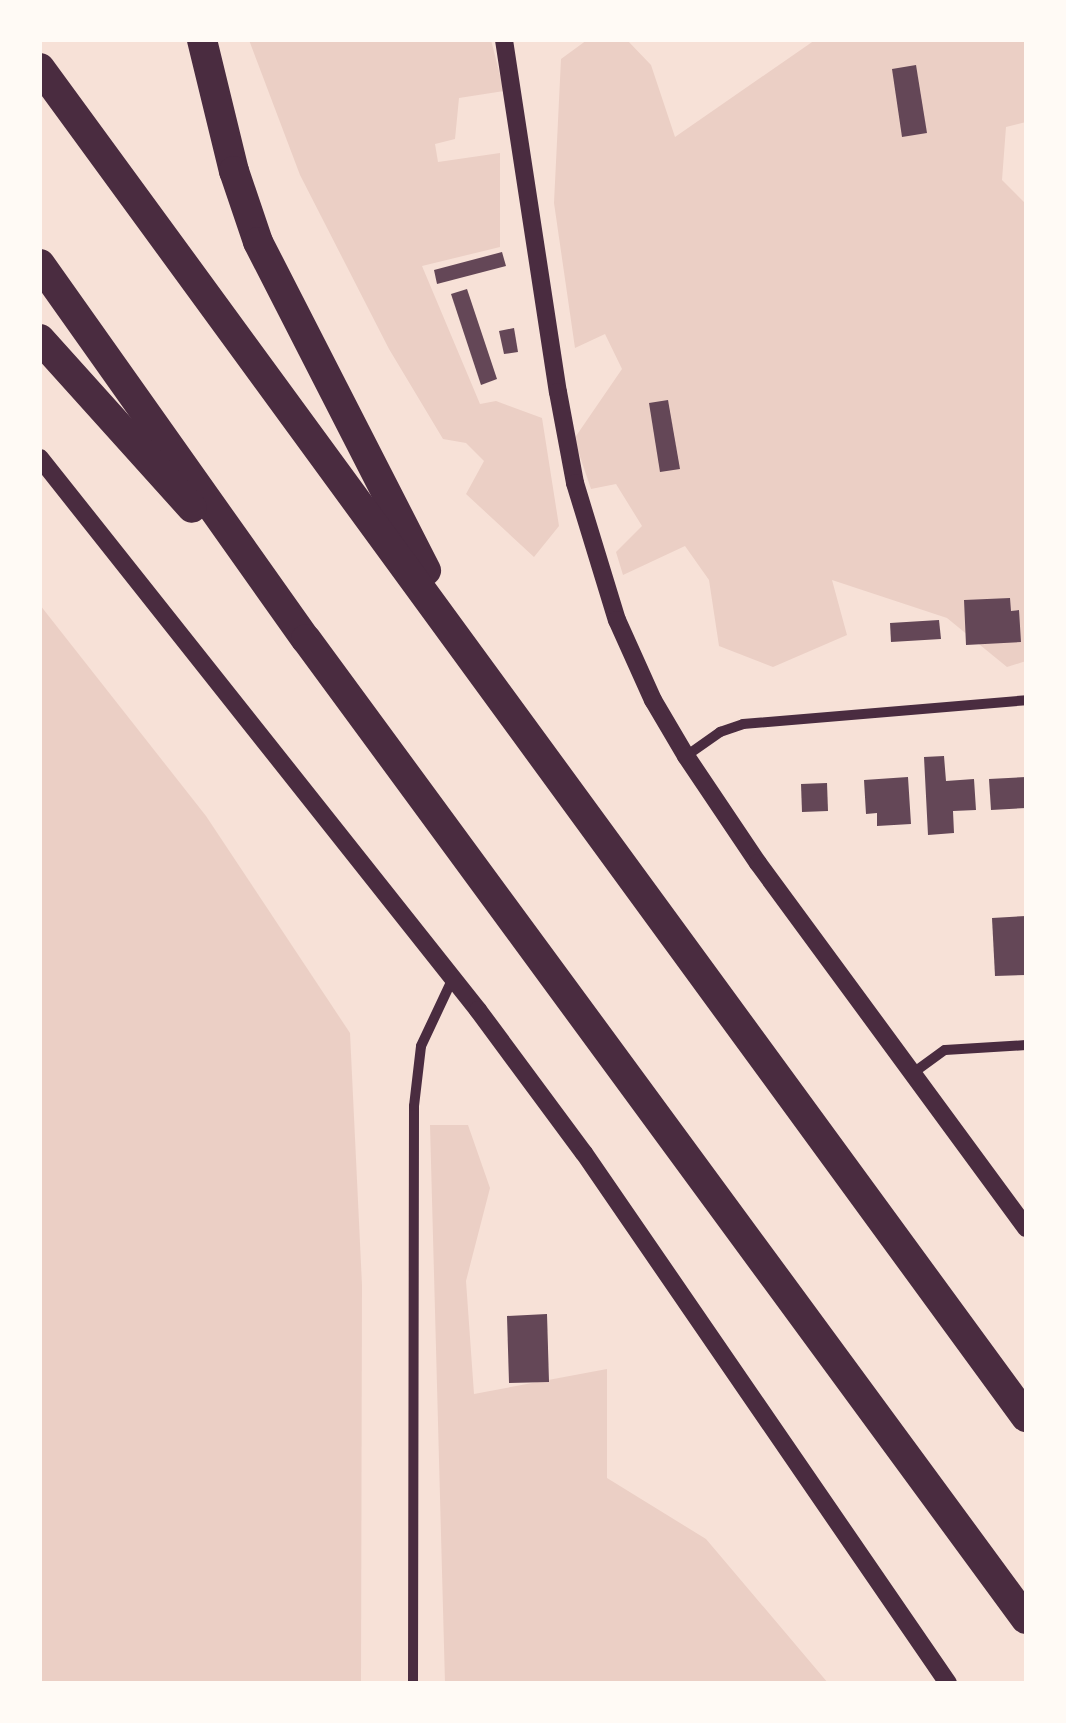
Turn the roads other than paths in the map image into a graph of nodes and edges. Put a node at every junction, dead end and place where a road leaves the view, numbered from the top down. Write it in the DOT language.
graph roads {
  1 [pos="202,40"];
  2 [pos="504,40"];
  3 [pos="40,68"];
  4 [pos="40,264"];
  5 [pos="40,339"];
  6 [pos="40,458"];
  7 [pos="306,639"];
  8 [pos="468,654"];
  9 [pos="1026,700"];
  10 [pos="686,756"];
  11 [pos="452,980"];
  12 [pos="1026,1045"];
  13 [pos="914,1073"];
  14 [pos="1026,1228"];
  15 [pos="1026,1418"];
  16 [pos="1026,1619"];
  17 [pos="413,1683"];
  18 [pos="948,1683"];
  1 -- 8 [label="highway"];
  2 -- 10 [label="street"];
  3 -- 8 [label="highway"];
  4 -- 7 [label="highway"];
  5 -- 7 [label="highway"];
  6 -- 11 [label="street"];
  7 -- 16 [label="highway"];
  8 -- 15 [label="highway"];
  9 -- 10 [label="street"];
  10 -- 13 [label="street"];
  11 -- 17 [label="street"];
  11 -- 18 [label="street"];
  12 -- 13 [label="street"];
  13 -- 14 [label="street"];
}
